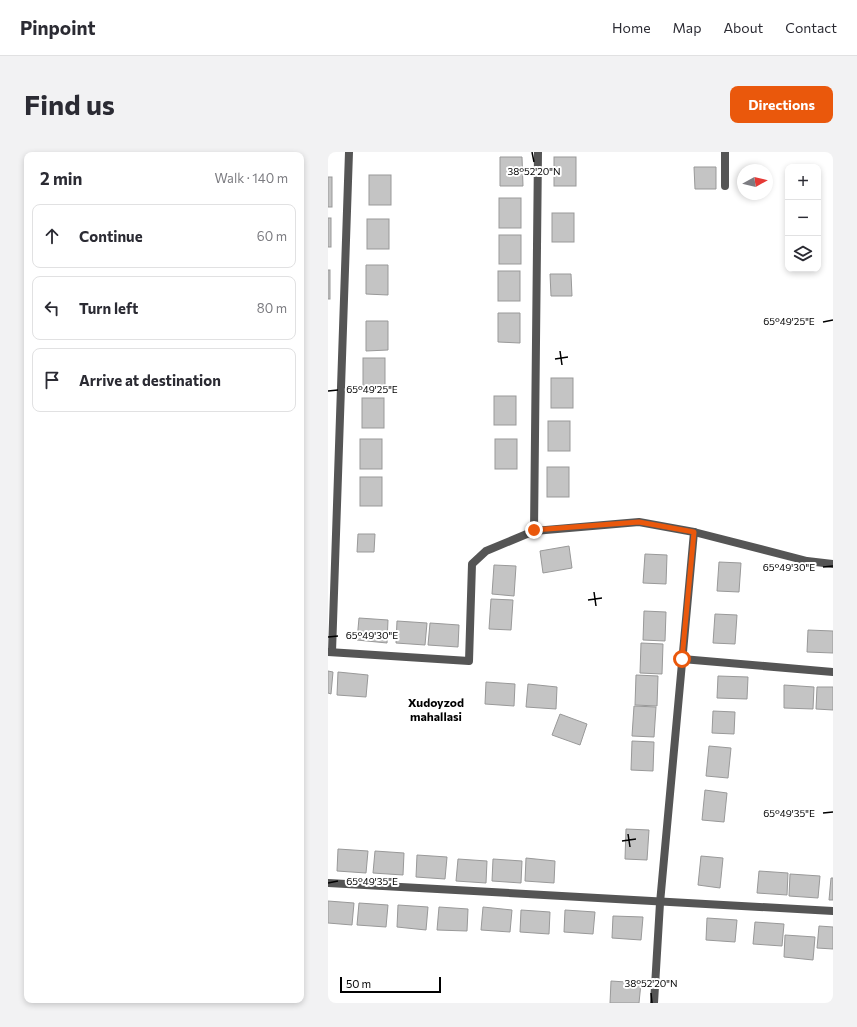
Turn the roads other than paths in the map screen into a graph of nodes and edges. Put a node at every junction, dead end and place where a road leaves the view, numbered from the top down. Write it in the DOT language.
graph roads {
  1 [pos="349,152"];
  2 [pos="538,152"];
  3 [pos="725,152"];
  4 [pos="725,186"];
  5 [pos="534,530"];
  6 [pos="694,532"];
  7 [pos="833,564"];
  8 [pos="330,652"];
  9 [pos="682,659"];
  10 [pos="833,672"];
  11 [pos="328,883"];
  12 [pos="660,902"];
  13 [pos="833,912"];
  14 [pos="654,1003"];
  1 -- 8 [label="street"];
  2 -- 5 [label="street"];
  3 -- 4 [label="street"];
  5 -- 6 [label="street"];
  5 -- 8 [label="street"];
  6 -- 7 [label="street"];
  6 -- 9 [label="street"];
  9 -- 10 [label="street"];
  9 -- 12 [label="street"];
  11 -- 12 [label="street"];
  12 -- 13 [label="street"];
  12 -- 14 [label="street"];
}
